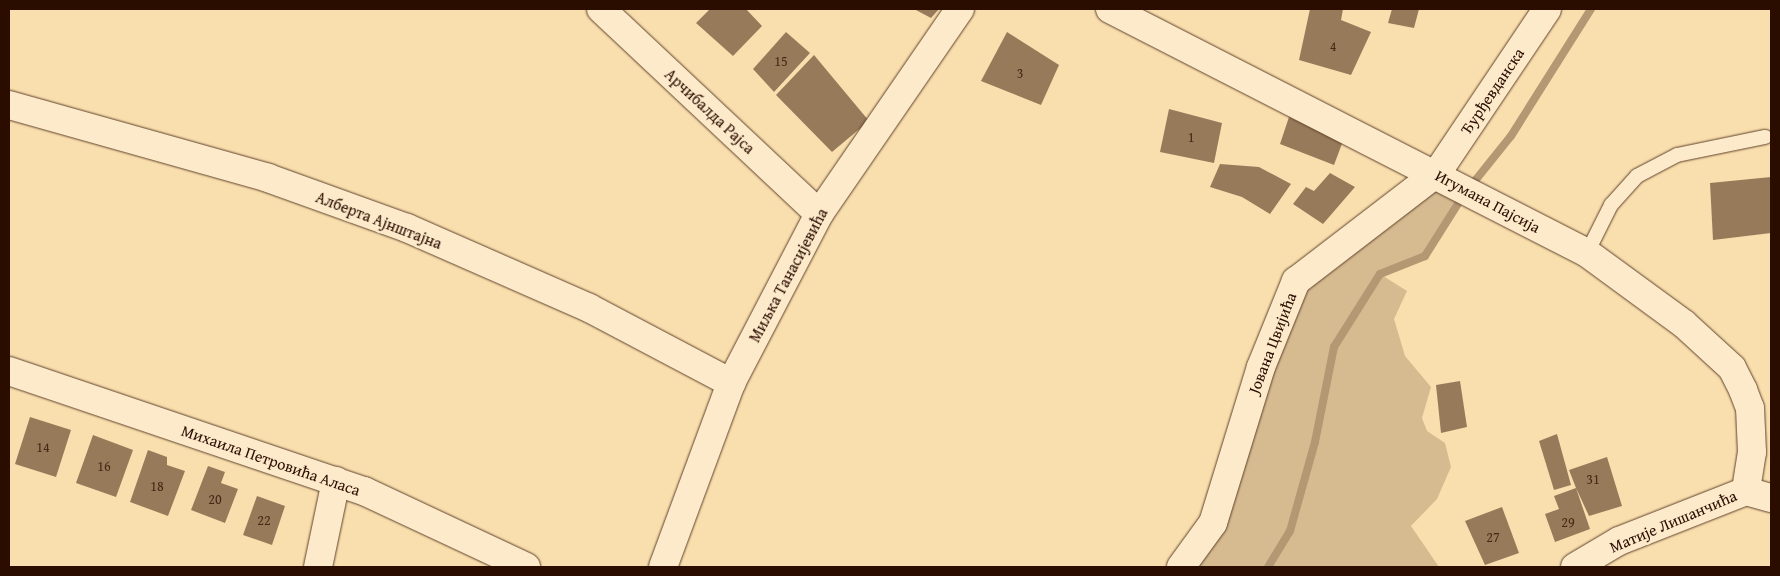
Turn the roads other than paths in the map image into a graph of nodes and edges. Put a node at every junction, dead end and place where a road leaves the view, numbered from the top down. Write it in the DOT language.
graph roads {
  1 [pos="602,9"];
  2 [pos="960,9"];
  3 [pos="1110,9"];
  4 [pos="1547,9"];
  5 [pos="9,105"];
  6 [pos="1765,137"];
  7 [pos="1437,174"];
  8 [pos="819,214"];
  9 [pos="1587,253"];
  10 [pos="9,371"];
  11 [pos="731,383"];
  12 [pos="336,481"];
  13 [pos="1759,494"];
  14 [pos="318,567"];
  15 [pos="526,567"];
  16 [pos="663,567"];
  17 [pos="1181,567"];
  18 [pos="1575,567"];
  1 -- 8 [label="street, Арчибалда Рајса"];
  2 -- 8 [label="street, Миљка Танасијевића"];
  3 -- 7 [label="street, Игумана Пајсија"];
  4 -- 7 [label="street, Ђурђевданска"];
  5 -- 11 [label="street, Алберта Ајнштајна"];
  6 -- 9 [label="lane"];
  7 -- 9 [label="street, Игумана Пајсија"];
  7 -- 17 [label="street, Јована Цвијића"];
  8 -- 11 [label="street, Миљка Танасијевића"];
  9 -- 13 [label="street, Игумана Пајсија"];
  10 -- 12 [label="street, Михаила Петровића Аласа"];
  11 -- 16 [label="street, Миљка Танасијевића"];
  12 -- 14 [label="street"];
  12 -- 15 [label="street, Михаила Петровића Аласа"];
  13 -- 18 [label="street, Матије Лишанчића"];
}
